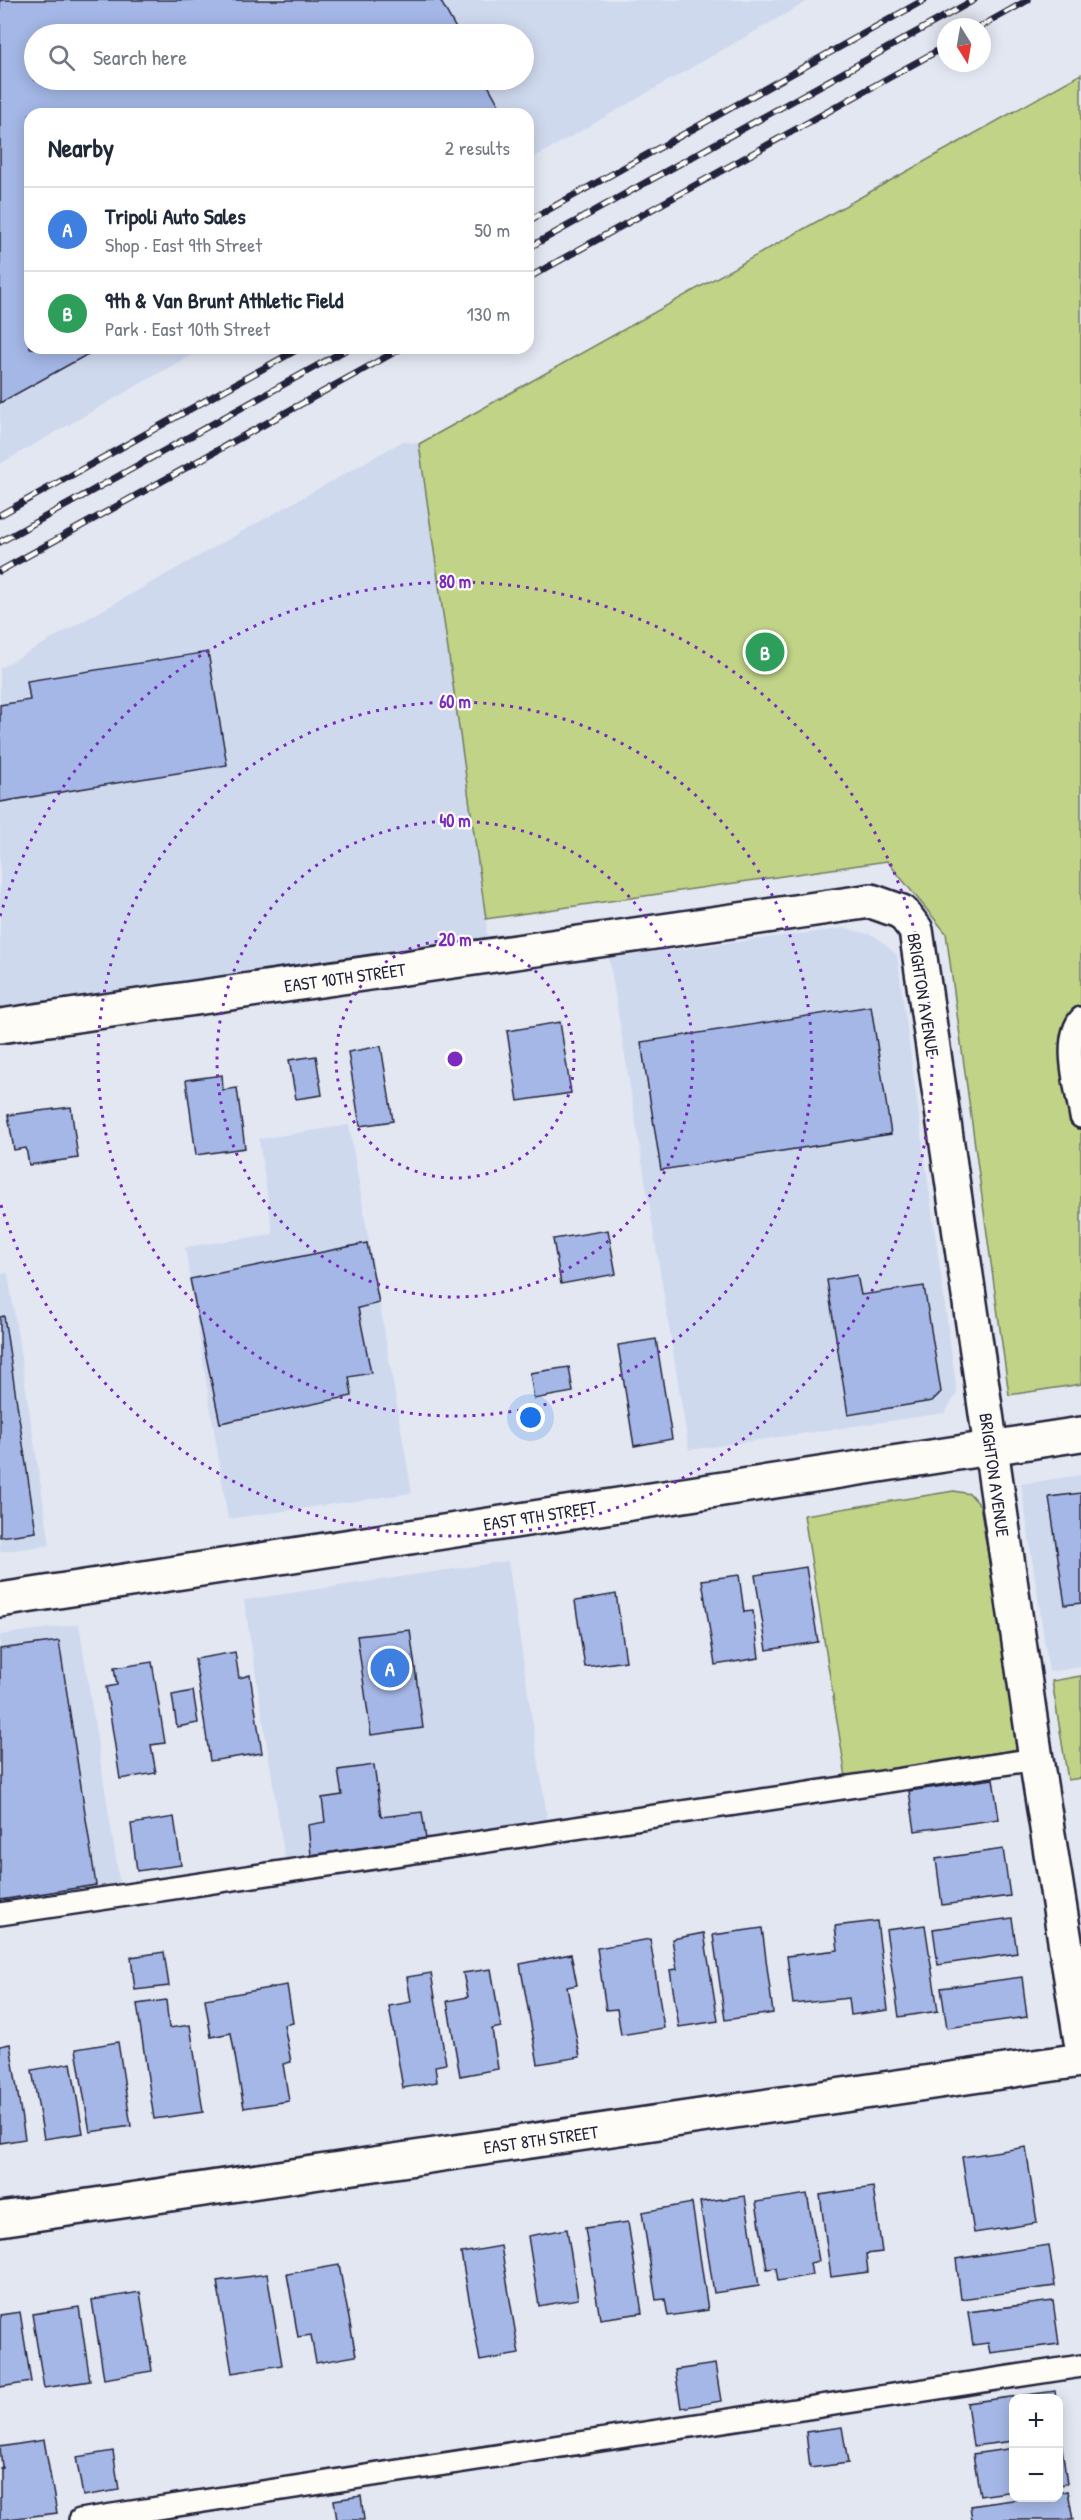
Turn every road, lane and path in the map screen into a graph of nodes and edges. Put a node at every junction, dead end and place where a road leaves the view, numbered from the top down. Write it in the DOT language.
graph roads {
  1 [pos="902,912"];
  2 [pos="1081,1018"];
  3 [pos="0,1026"];
  4 [pos="1081,1117"];
  5 [pos="1081,1434"];
  6 [pos="990,1447"];
  7 [pos="0,1600"];
  8 [pos="1036,1759"];
  9 [pos="0,1914"];
  10 [pos="1081,2041"];
  11 [pos="1081,2060"];
  12 [pos="0,2219"];
  13 [pos="1081,2366"];
  14 [pos="80,2520"];
  1 -- 3 [label="street, EAST 10TH STREET"];
  1 -- 6 [label="street, BRIGHTON AVENUE"];
  2 -- 4 [label="lane"];
  5 -- 6 [label="street, EAST 9TH STREET"];
  6 -- 7 [label="street, EAST 9TH STREET"];
  6 -- 8 [label="street, BRIGHTON AVENUE"];
  8 -- 9 [label="lane"];
  8 -- 10 [label="street, BRIGHTON AVENUE"];
  11 -- 12 [label="street, EAST 8TH STREET"];
  13 -- 14 [label="lane"];
}
